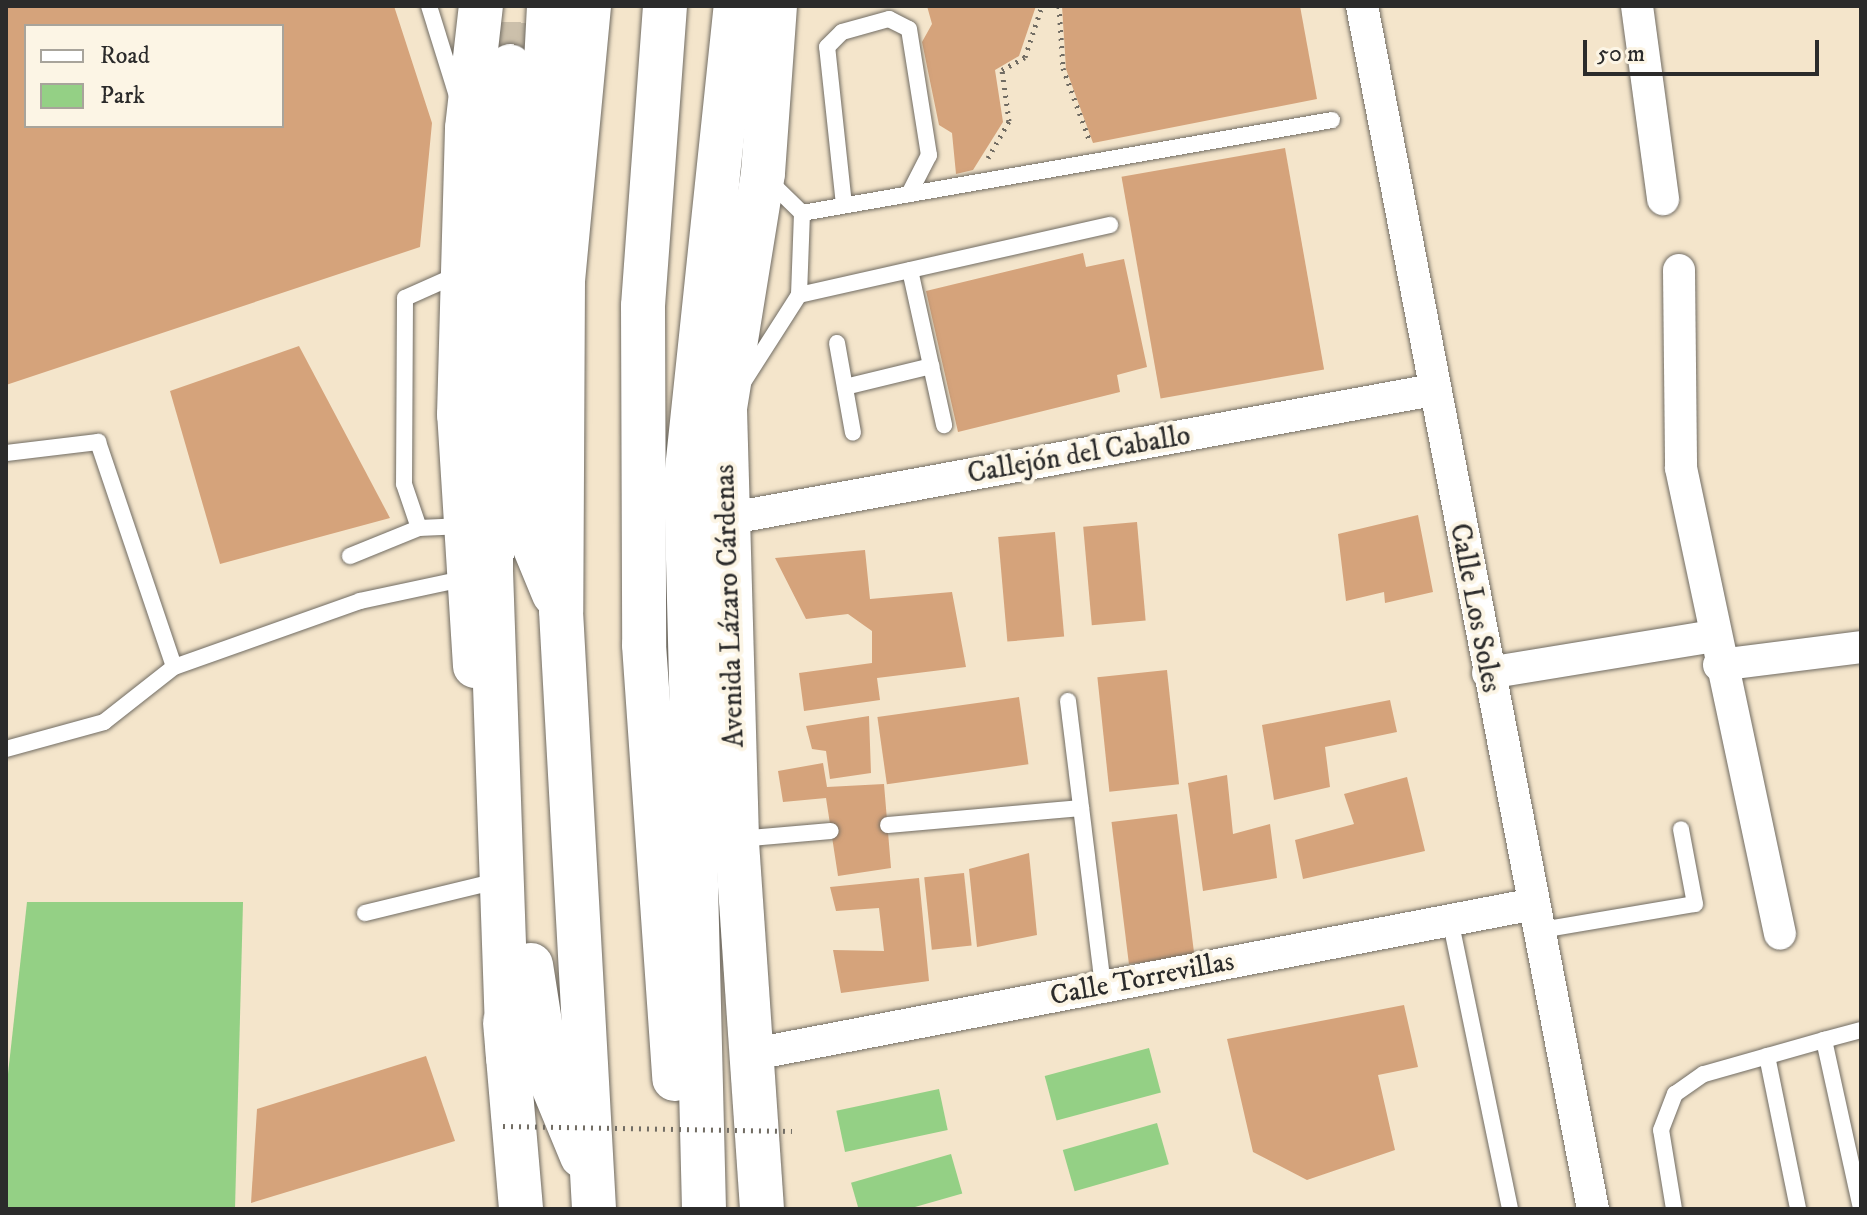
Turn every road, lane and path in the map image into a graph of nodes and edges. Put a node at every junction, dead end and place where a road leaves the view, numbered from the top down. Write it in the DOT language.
graph roads {
  1 [pos="429,6"];
  2 [pos="481,6"];
  3 [pos="549,6"];
  4 [pos="589,6"];
  5 [pos="665,6"];
  6 [pos="736,6"];
  7 [pos="775,6"];
  8 [pos="1042,6"];
  9 [pos="1059,6"];
  10 [pos="1362,6"];
  11 [pos="1637,6"];
  12 [pos="510,66"];
  13 [pos="1332,120"];
  14 [pos="467,128"];
  15 [pos="1096,150"];
  16 [pos="983,167"];
  17 [pos="763,173"];
  18 [pos="909,194"];
  19 [pos="1663,199"];
  20 [pos="844,205"];
  21 [pos="802,213"];
  22 [pos="1110,225"];
  23 [pos="715,251"];
  24 [pos="910,270"];
  25 [pos="1679,270"];
  26 [pos="463,273"];
  27 [pos="799,295"];
  28 [pos="837,343"];
  29 [pos="931,366"];
  30 [pos="845,387"];
  31 [pos="1433,390"];
  32 [pos="725,404"];
  33 [pos="944,425"];
  34 [pos="853,433"];
  35 [pos="11,452"];
  36 [pos="726,519"];
  37 [pos="465,527"];
  38 [pos="419,528"];
  39 [pos="350,556"];
  40 [pos="468,578"];
  41 [pos="561,611"];
  42 [pos="1861,647"];
  43 [pos="1716,650"];
  44 [pos="174,667"];
  45 [pos="1488,673"];
  46 [pos="1068,701"];
  47 [pos="500,733"];
  48 [pos="6,749"];
  49 [pos="1081,808"];
  50 [pos="888,825"];
  51 [pos="1681,829"];
  52 [pos="831,831"];
  53 [pos="737,839"];
  54 [pos="493,882"];
  55 [pos="365,913"];
  56 [pos="1532,918"];
  57 [pos="1450,919"];
  58 [pos="1780,934"];
  59 [pos="1103,986"];
  60 [pos="1861,1030"];
  61 [pos="1824,1040"];
  62 [pos="754,1054"];
  63 [pos="1767,1056"];
  64 [pos="508,1058"];
  65 [pos="503,1126"];
  66 [pos="792,1131"];
  67 [pos="593,1193"];
  68 [pos="1861,1208"];
  69 [pos="521,1209"];
  70 [pos="682,1209"];
  71 [pos="704,1209"];
  72 [pos="762,1209"];
  73 [pos="1510,1209"];
  74 [pos="1593,1209"];
  75 [pos="1674,1209"];
  76 [pos="1798,1209"];
  1 -- 14 [label="lane"];
  2 -- 14 [label="main road"];
  3 -- 41 [label="main road"];
  4 -- 41 [label="main road"];
  5 -- 70 [label="main road"];
  6 -- 23 [label="main road"];
  7 -- 17 [label="main road, Avenida Lázaro Cárdenas"];
  8 -- 16 [label="path"];
  9 -- 15 [label="path"];
  10 -- 31 [label="street, Calle Los Soles"];
  11 -- 19 [label="street"];
  12 -- 47 [label="main road"];
  13 -- 18 [label="lane"];
  14 -- 26 [label="main road"];
  17 -- 21 [label="lane"];
  17 -- 32 [label="main road, Avenida Lázaro Cárdenas"];
  18 -- 20 [label="lane"];
  18 -- 20 [label="lane"];
  20 -- 21 [label="lane"];
  21 -- 27 [label="lane"];
  22 -- 24 [label="lane"];
  23 -- 32 [label="main road"];
  23 -- 71 [label="main road"];
  24 -- 27 [label="lane"];
  24 -- 29 [label="lane"];
  25 -- 43 [label="street"];
  26 -- 37 [label="main road"];
  26 -- 38 [label="lane"];
  27 -- 32 [label="lane"];
  28 -- 30 [label="lane"];
  29 -- 30 [label="lane"];
  29 -- 33 [label="lane"];
  30 -- 34 [label="lane"];
  31 -- 36 [label="street, Callejón del Caballo"];
  31 -- 45 [label="street, Calle Los Soles"];
  32 -- 36 [label="main road, Avenida Lázaro Cárdenas"];
  35 -- 44 [label="lane"];
  36 -- 53 [label="main road, Avenida Lázaro Cárdenas"];
  37 -- 38 [label="lane"];
  37 -- 40 [label="main road"];
  38 -- 39 [label="lane"];
  40 -- 44 [label="lane"];
  40 -- 54 [label="main road"];
  41 -- 67 [label="main road"];
  42 -- 43 [label="street"];
  43 -- 45 [label="street"];
  43 -- 58 [label="street"];
  44 -- 48 [label="lane"];
  45 -- 56 [label="street, Calle Los Soles"];
  46 -- 49 [label="lane"];
  47 -- 64 [label="main road"];
  47 -- 67 [label="main road"];
  49 -- 50 [label="lane"];
  49 -- 59 [label="lane"];
  51 -- 56 [label="lane"];
  52 -- 53 [label="lane"];
  53 -- 62 [label="main road, Avenida Lázaro Cárdenas"];
  54 -- 55 [label="lane"];
  54 -- 64 [label="main road"];
  56 -- 57 [label="street, Calle Torrevillas"];
  56 -- 74 [label="street, Calle Los Soles"];
  57 -- 59 [label="street, Calle Torrevillas"];
  57 -- 73 [label="lane"];
  59 -- 62 [label="street, Calle Torrevillas"];
  60 -- 61 [label="lane"];
  61 -- 63 [label="lane"];
  61 -- 68 [label="lane"];
  62 -- 72 [label="main road, Avenida Lázaro Cárdenas"];
  63 -- 75 [label="lane"];
  63 -- 76 [label="lane"];
  64 -- 69 [label="main road"];
  65 -- 66 [label="path, bridge"];
}
